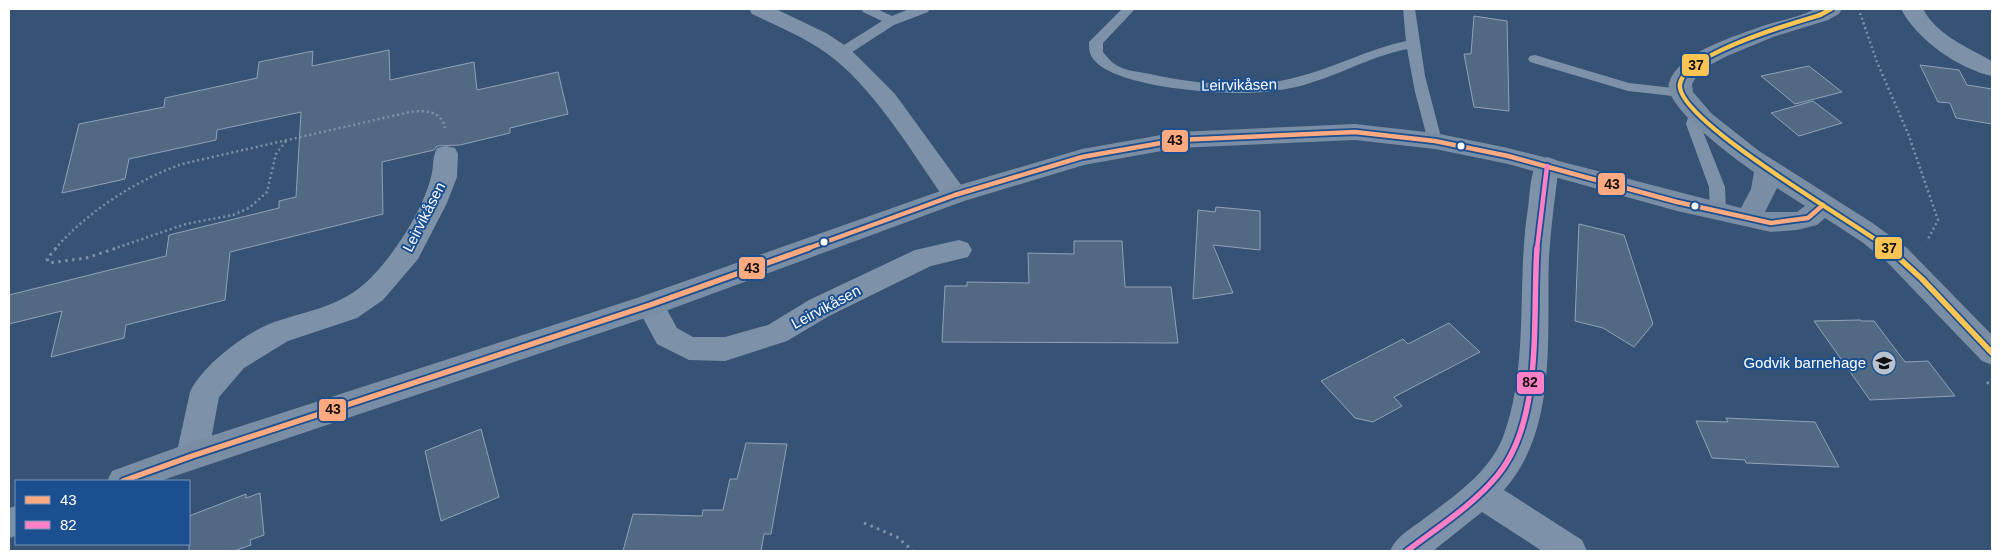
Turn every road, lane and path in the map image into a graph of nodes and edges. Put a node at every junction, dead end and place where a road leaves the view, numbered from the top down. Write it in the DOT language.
graph roads {
  1 [pos="760,9"];
  2 [pos="867,9"];
  3 [pos="924,9"];
  4 [pos="1129,9"];
  5 [pos="1409,9"];
  6 [pos="1831,9"];
  7 [pos="1856,9"];
  8 [pos="1912,9"];
  9 [pos="893,21"];
  10 [pos="1413,44"];
  11 [pos="841,53"];
  12 [pos="1535,59"];
  13 [pos="1992,68"];
  14 [pos="1689,102"];
  15 [pos="286,141"];
  16 [pos="1435,141"];
  17 [pos="446,154"];
  18 [pos="1547,166"];
  19 [pos="1767,170"];
  20 [pos="955,195"];
  21 [pos="1823,205"];
  22 [pos="1718,212"];
  23 [pos="1748,219"];
  24 [pos="959,250"];
  25 [pos="1896,255"];
  26 [pos="650,305"];
  27 [pos="1992,353"];
  28 [pos="192,456"];
  29 [pos="126,480"];
  30 [pos="1481,493"];
  31 [pos="864,524"];
  32 [pos="913,551"];
  33 [pos="1407,551"];
  34 [pos="1570,551"];
  1 -- 11 [label="street"];
  2 -- 9 [label="lane"];
  3 -- 9 [label="lane"];
  4 -- 10 [label="lane, Leirvikåsen"];
  5 -- 10 [label="lane"];
  6 -- 14 [label="main road"];
  7 -- 25 [label="path"];
  8 -- 13 [label="street"];
  9 -- 11 [label="lane"];
  10 -- 16 [label="lane"];
  11 -- 20 [label="street"];
  12 -- 14 [label="lane"];
  14 -- 19 [label="main road"];
  14 -- 22 [label="lane"];
  15 -- 15 [label="path"];
  15 -- 17 [label="path"];
  16 -- 18 [label="main road"];
  16 -- 20 [label="main road"];
  17 -- 28 [label="street, Leirvikåsen"];
  18 -- 22 [label="main road"];
  18 -- 30 [label="street"];
  19 -- 21 [label="main road"];
  19 -- 23 [label="main road"];
  20 -- 26 [label="main road"];
  21 -- 23 [label="main road"];
  21 -- 25 [label="main road"];
  22 -- 23 [label="main road"];
  24 -- 26 [label="street, Leirvikåsen"];
  25 -- 27 [label="main road"];
  26 -- 28 [label="main road"];
  28 -- 29 [label="main road"];
  30 -- 33 [label="street"];
  30 -- 34 [label="street"];
  31 -- 32 [label="path"];
}
